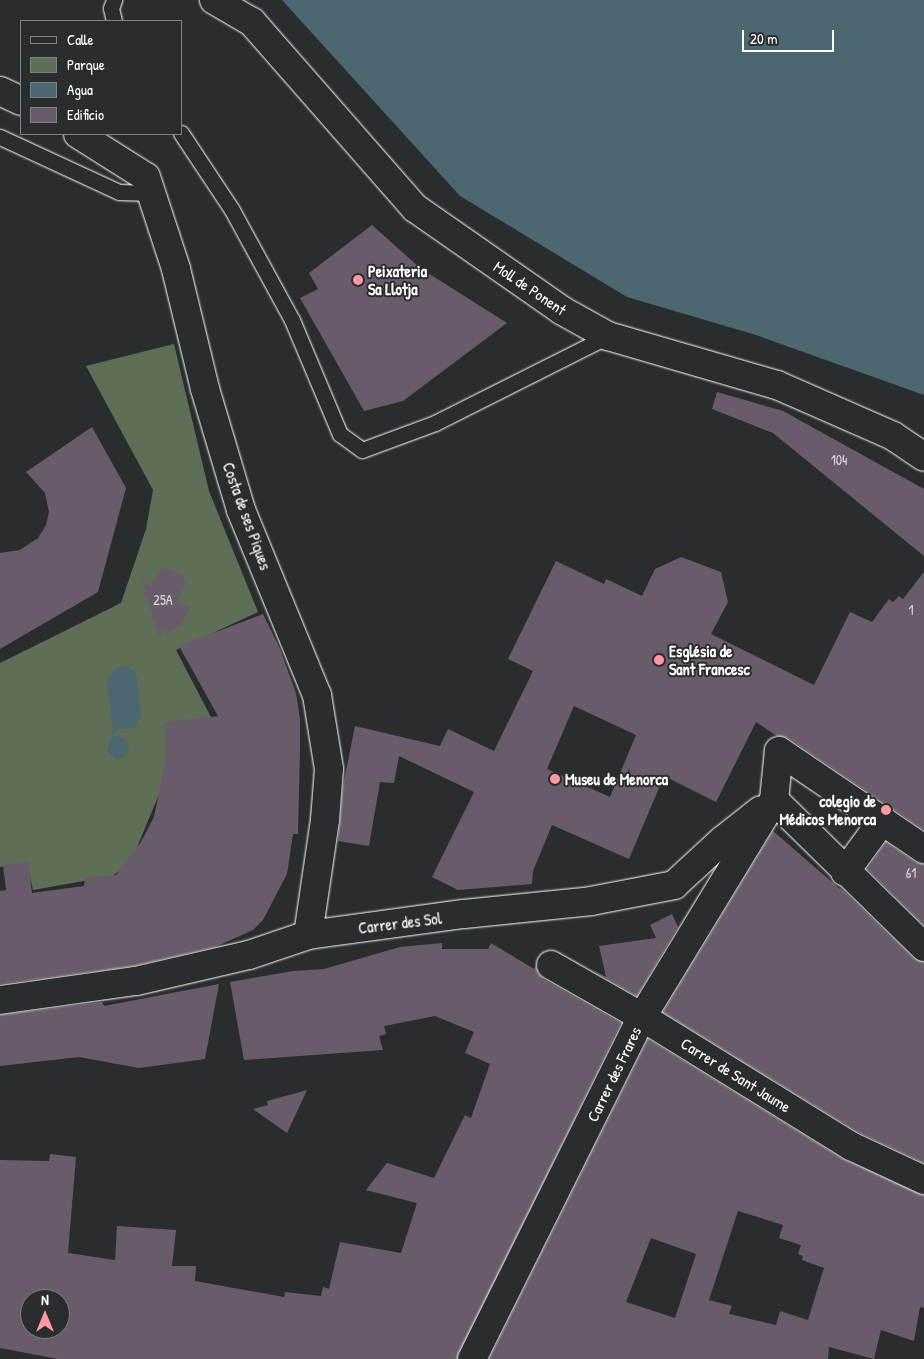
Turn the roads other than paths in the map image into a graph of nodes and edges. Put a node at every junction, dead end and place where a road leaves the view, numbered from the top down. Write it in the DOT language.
graph roads {
  1 [pos="114,0"];
  2 [pos="214,0"];
  3 [pos="114,20"];
  4 [pos="0,91"];
  5 [pos="20,101"];
  6 [pos="80,135"];
  7 [pos="182,135"];
  8 [pos="0,137"];
  9 [pos="151,193"];
  10 [pos="608,336"];
  11 [pos="924,457"];
  12 [pos="774,800"];
  13 [pos="883,820"];
  14 [pos="924,849"];
  15 [pos="845,872"];
  16 [pos="308,935"];
  17 [pos="924,947"];
  18 [pos="551,965"];
  19 [pos="0,1000"];
  20 [pos="642,1017"];
  21 [pos="924,1180"];
  22 [pos="472,1359"];
  1 -- 3 [label="lane"];
  2 -- 10 [label="street, Moll de Ponent"];
  4 -- 5 [label="street"];
  6 -- 9 [label="street, Costa de ses Piques"];
  7 -- 10 [label="lane"];
  8 -- 9 [label="lane"];
  9 -- 16 [label="street, Costa de ses Piques"];
  10 -- 11 [label="street, Moll de Ponent"];
  12 -- 13 [label="street"];
  12 -- 15 [label="street"];
  12 -- 16 [label="street, Carrer des Sol"];
  12 -- 20 [label="street, Carrer des Frares"];
  13 -- 14 [label="street"];
  13 -- 15 [label="street"];
  15 -- 17 [label="street"];
  16 -- 19 [label="street, Carrer des Sol"];
  18 -- 20 [label="street, Carrer de Sant Jaume"];
  20 -- 21 [label="street, Carrer de Sant Jaume"];
  20 -- 22 [label="street, Carrer des Frares"];
}
